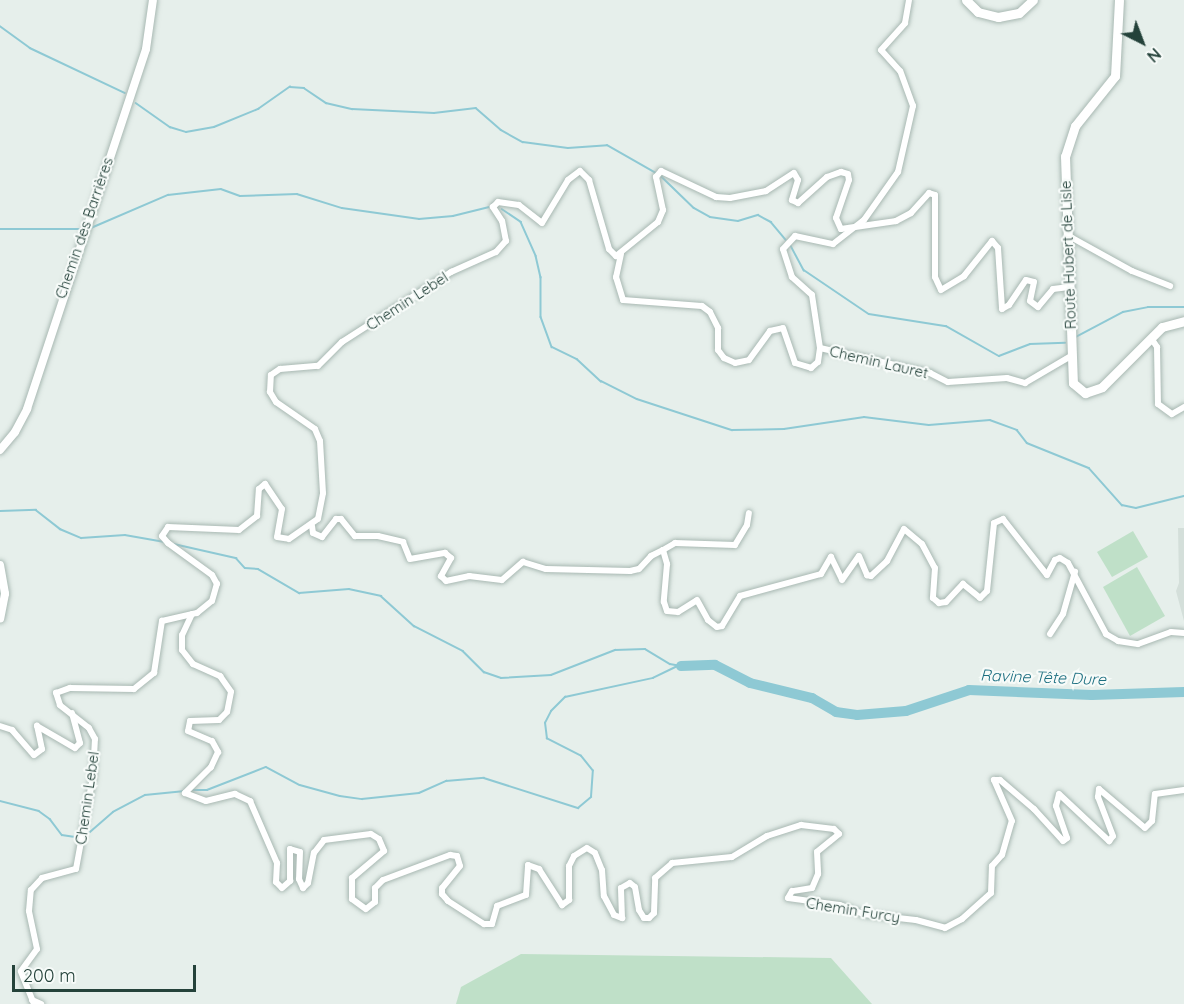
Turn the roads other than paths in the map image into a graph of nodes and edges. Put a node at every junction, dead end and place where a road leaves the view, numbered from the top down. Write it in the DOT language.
graph roads {
  1 [pos="153,0"];
  2 [pos="909,0"];
  3 [pos="966,0"];
  4 [pos="1033,0"];
  5 [pos="1119,0"];
  6 [pos="856,228"];
  7 [pos="1067,235"];
  8 [pos="621,254"];
  9 [pos="1170,286"];
  10 [pos="1069,287"];
  11 [pos="1184,321"];
  12 [pos="1151,338"];
  13 [pos="820,348"];
  14 [pos="1071,356"];
  15 [pos="1184,407"];
  16 [pos="0,450"];
  17 [pos="749,513"];
  18 [pos="312,526"];
  19 [pos="663,550"];
  20 [pos="0,565"];
  21 [pos="1075,572"];
  22 [pos="192,614"];
  23 [pos="0,619"];
  24 [pos="1184,633"];
  25 [pos="1050,634"];
  26 [pos="72,712"];
  27 [pos="0,726"];
  28 [pos="1184,790"];
  29 [pos="33,1002"];
  30 [pos="41,1004"];
  1 -- 16 [label="street, Chemin des Barrières"];
  2 -- 6 [label="street"];
  3 -- 4 [label="main road"];
  5 -- 7 [label="main road, Route Hubert de Lisle"];
  6 -- 8 [label="street"];
  6 -- 10 [label="street"];
  6 -- 13 [label="street, Chemin Lauret"];
  7 -- 9 [label="street"];
  7 -- 10 [label="main road, Route Hubert de Lisle"];
  8 -- 13 [label="street, Chemin Lauret"];
  8 -- 18 [label="street, Chemin Lebel"];
  10 -- 14 [label="main road, Route Hubert de Lisle"];
  11 -- 12 [label="main road, Route Hubert de Lisle"];
  12 -- 14 [label="main road, Route Hubert de Lisle"];
  12 -- 15 [label="street"];
  13 -- 14 [label="street, Chemin Lauret"];
  17 -- 19 [label="street"];
  18 -- 19 [label="street"];
  18 -- 22 [label="street, Chemin Lebel"];
  19 -- 21 [label="street"];
  20 -- 23 [label="street"];
  21 -- 24 [label="street"];
  21 -- 25 [label="street"];
  22 -- 26 [label="street, Chemin Lebel"];
  22 -- 28 [label="street, Chemin Furcy"];
  26 -- 27 [label="street"];
  26 -- 29 [label="street, Chemin Lebel"];
  29 -- 30 [label="street"];
}
